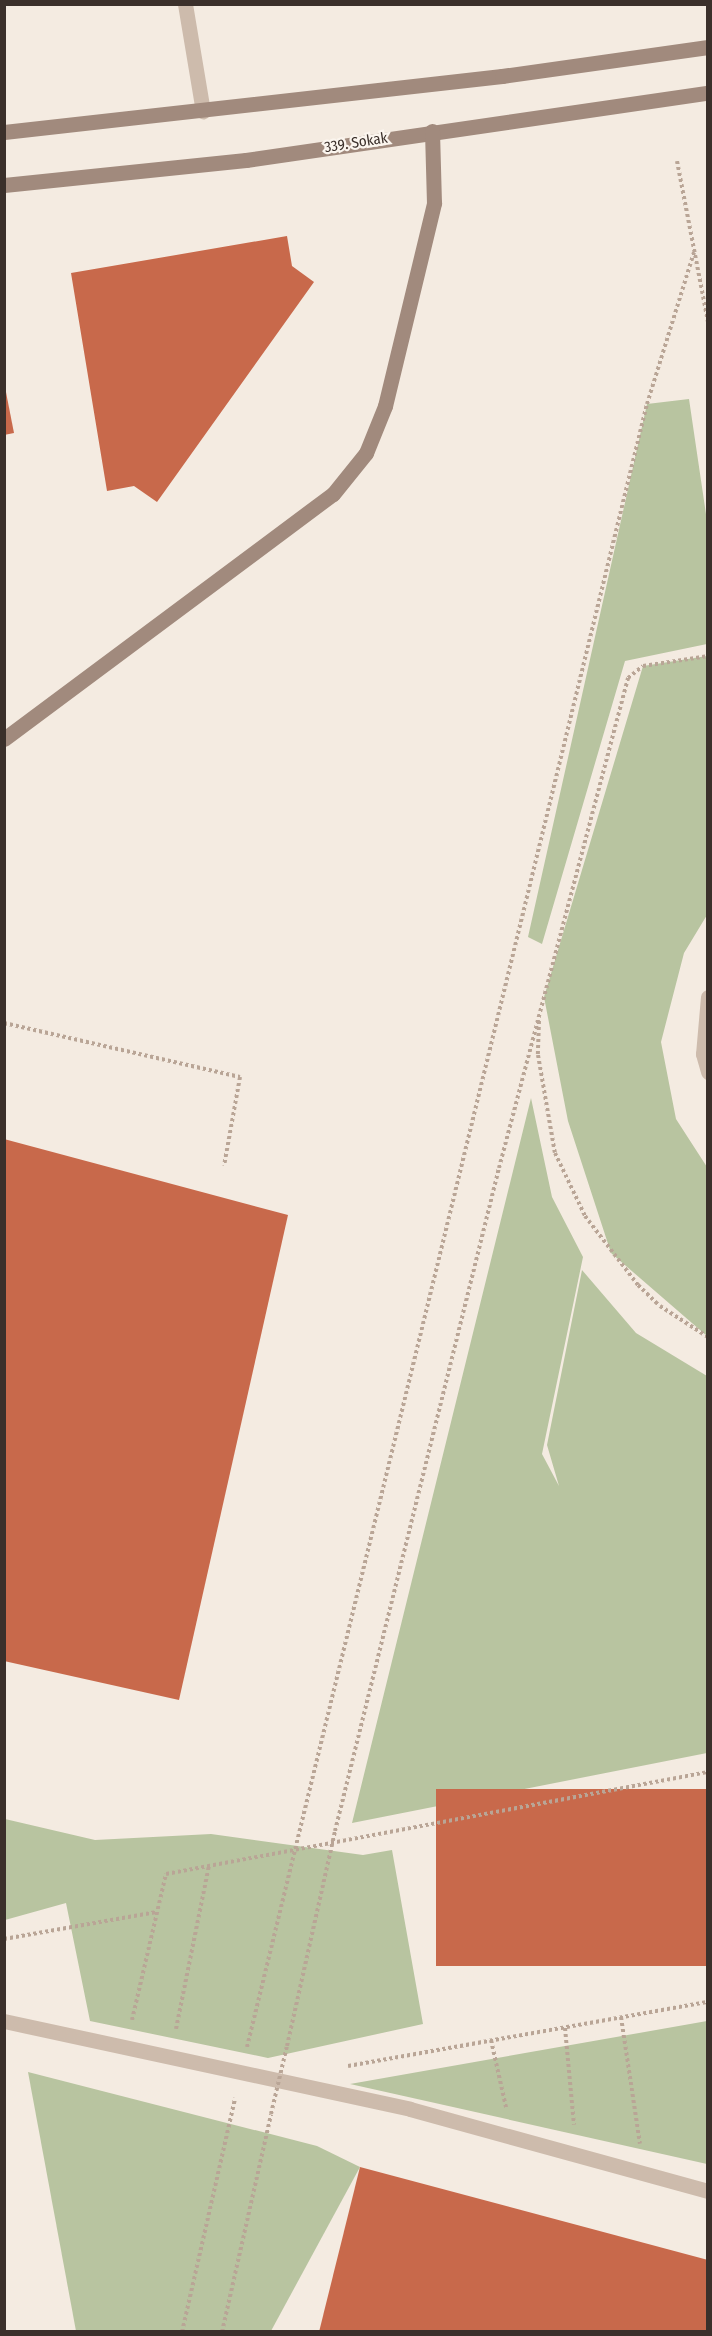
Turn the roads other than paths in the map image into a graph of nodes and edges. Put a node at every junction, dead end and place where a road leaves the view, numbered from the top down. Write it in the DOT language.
graph roads {
  1 [pos="185,4"];
  2 [pos="708,47"];
  3 [pos="708,93"];
  4 [pos="203,112"];
  5 [pos="432,131"];
  6 [pos="4,132"];
  7 [pos="4,185"];
  8 [pos="4,739"];
  9 [pos="708,997"];
  10 [pos="708,1072"];
  11 [pos="4,2021"];
  12 [pos="708,2191"];
  1 -- 4 [label="street"];
  2 -- 4 [label="main road"];
  3 -- 5 [label="main road, 339. Sokak"];
  4 -- 6 [label="main road"];
  5 -- 7 [label="main road, 339. Sokak"];
  5 -- 8 [label="main road"];
  9 -- 10 [label="street"];
  11 -- 12 [label="street"];
}
